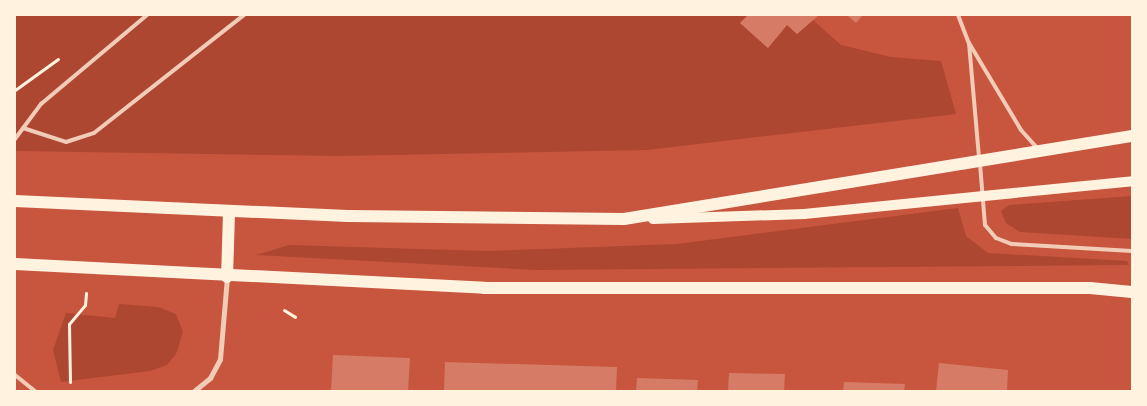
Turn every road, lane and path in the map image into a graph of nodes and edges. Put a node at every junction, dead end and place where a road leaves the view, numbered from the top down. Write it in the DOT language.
graph roads {
  1 [pos="147,15"];
  2 [pos="244,15"];
  3 [pos="958,15"];
  4 [pos="969,43"];
  5 [pos="23,128"];
  6 [pos="1132,136"];
  7 [pos="15,139"];
  8 [pos="1043,152"];
  9 [pos="979,162"];
  10 [pos="1132,181"];
  11 [pos="982,195"];
  12 [pos="15,202"];
  13 [pos="229,212"];
  14 [pos="624,219"];
  15 [pos="1132,251"];
  16 [pos="15,264"];
  17 [pos="89,269"];
  18 [pos="227,277"];
  19 [pos="1132,292"];
  20 [pos="284,310"];
  21 [pos="295,317"];
  22 [pos="15,375"];
  23 [pos="70,382"];
  24 [pos="35,391"];
  25 [pos="194,391"];
  1 -- 5 [label="lane"];
  2 -- 5 [label="lane"];
  3 -- 4 [label="lane"];
  4 -- 8 [label="lane"];
  4 -- 9 [label="lane"];
  5 -- 7 [label="lane"];
  6 -- 8 [label="main road"];
  8 -- 9 [label="main road"];
  9 -- 11 [label="lane"];
  9 -- 14 [label="main road"];
  10 -- 11 [label="main road"];
  11 -- 14 [label="main road"];
  11 -- 15 [label="lane"];
  12 -- 13 [label="main road"];
  13 -- 14 [label="main road"];
  13 -- 18 [label="main road"];
  16 -- 17 [label="main road"];
  17 -- 18 [label="main road"];
  17 -- 23 [label="path"];
  18 -- 19 [label="main road"];
  18 -- 25 [label="street"];
  20 -- 21 [label="path"];
  22 -- 24 [label="lane"];
}
